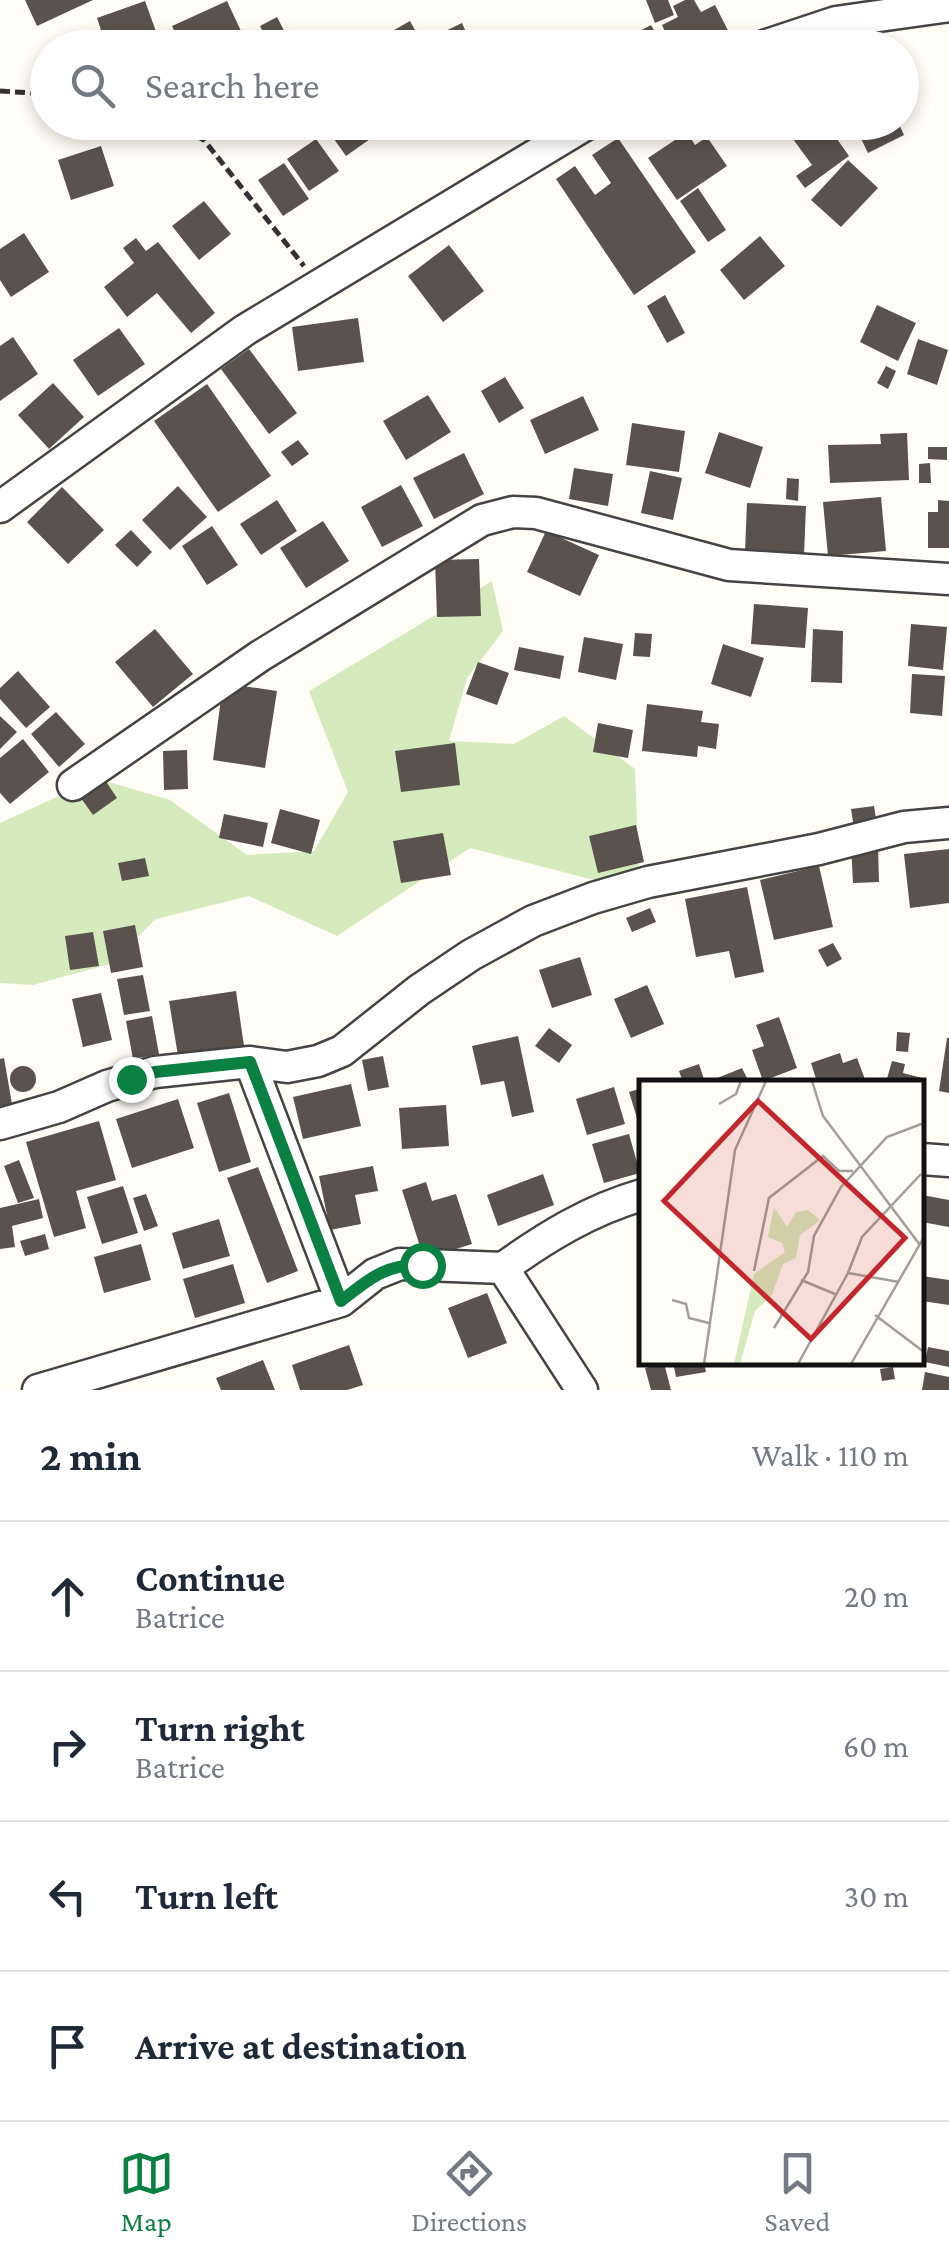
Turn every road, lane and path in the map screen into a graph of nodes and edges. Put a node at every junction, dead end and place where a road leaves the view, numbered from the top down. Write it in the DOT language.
graph roads {
  1 [pos="949,6"];
  2 [pos="812,30"];
  3 [pos="0,91"];
  4 [pos="30,93"];
  5 [pos="204,140"];
  6 [pos="560,140"];
  7 [pos="318,284"];
  8 [pos="0,508"];
  9 [pos="949,579"];
  10 [pos="74,785"];
  11 [pos="949,823"];
  12 [pos="250,1062"];
  13 [pos="0,1124"];
  14 [pos="924,1159"];
  15 [pos="949,1162"];
  16 [pos="639,1196"];
  17 [pos="503,1268"];
  18 [pos="341,1301"];
  19 [pos="38,1390"];
  20 [pos="582,1390"];
  1 -- 2 [label="street"];
  3 -- 4 [label="path"];
  5 -- 7 [label="path"];
  6 -- 7 [label="street"];
  7 -- 8 [label="street"];
  9 -- 10 [label="street"];
  11 -- 12 [label="street"];
  12 -- 13 [label="street"];
  12 -- 18 [label="street"];
  14 -- 15 [label="street"];
  16 -- 17 [label="street"];
  17 -- 18 [label="street"];
  17 -- 20 [label="street"];
  18 -- 19 [label="street"];
}
